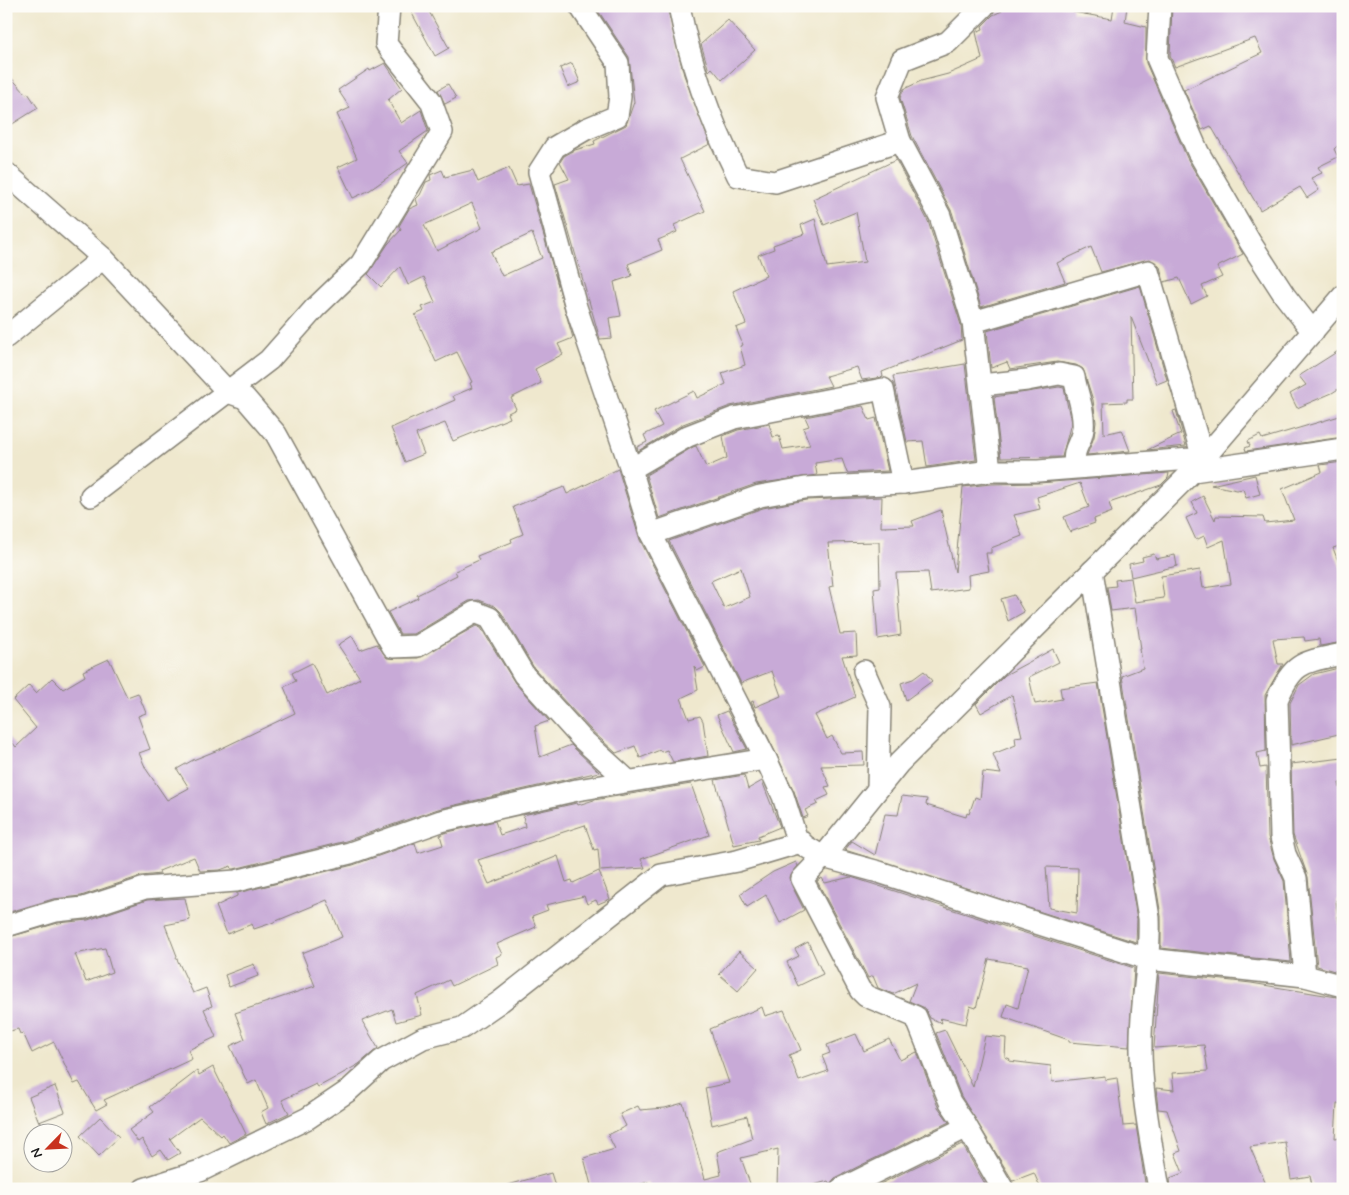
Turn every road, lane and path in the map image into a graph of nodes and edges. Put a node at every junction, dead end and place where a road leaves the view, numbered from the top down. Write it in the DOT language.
graph roads {
  1 [pos="389,6"];
  2 [pos="580,6"];
  3 [pos="679,6"];
  4 [pos="984,6"];
  5 [pos="1160,6"];
  6 [pos="900,141"];
  7 [pos="6,172"];
  8 [pos="103,258"];
  9 [pos="1343,296"];
  10 [pos="973,322"];
  11 [pos="1313,332"];
  12 [pos="6,337"];
  13 [pos="981,385"];
  14 [pos="228,392"];
  15 [pos="1343,449"];
  16 [pos="1198,464"];
  17 [pos="1075,466"];
  18 [pos="631,469"];
  19 [pos="990,471"];
  20 [pos="903,483"];
  21 [pos="90,496"];
  22 [pos="651,534"];
  23 [pos="1092,570"];
  24 [pos="1343,654"];
  25 [pos="864,671"];
  26 [pos="766,759"];
  27 [pos="627,780"];
  28 [pos="878,788"];
  29 [pos="801,842"];
  30 [pos="823,857"];
  31 [pos="6,926"];
  32 [pos="1148,959"];
  33 [pos="1304,976"];
  34 [pos="1343,986"];
  35 [pos="965,1124"];
  36 [pos="144,1189"];
  37 [pos="842,1189"];
  38 [pos="1003,1189"];
  39 [pos="1159,1189"];
  1 -- 14 [label="street"];
  2 -- 18 [label="street"];
  3 -- 6 [label="street"];
  4 -- 6 [label="street"];
  5 -- 11 [label="street"];
  6 -- 10 [label="street"];
  7 -- 8 [label="street"];
  8 -- 12 [label="street"];
  8 -- 14 [label="street"];
  9 -- 11 [label="street"];
  10 -- 13 [label="street"];
  10 -- 16 [label="street"];
  11 -- 16 [label="street"];
  13 -- 17 [label="street"];
  13 -- 19 [label="street"];
  14 -- 21 [label="street"];
  14 -- 27 [label="street"];
  15 -- 16 [label="street"];
  16 -- 17 [label="street"];
  16 -- 23 [label="street"];
  17 -- 19 [label="street"];
  18 -- 20 [label="street"];
  18 -- 22 [label="street"];
  19 -- 20 [label="street"];
  20 -- 22 [label="street"];
  22 -- 26 [label="street"];
  23 -- 28 [label="street"];
  23 -- 32 [label="street"];
  24 -- 33 [label="street"];
  25 -- 28 [label="street"];
  26 -- 27 [label="street"];
  26 -- 29 [label="street"];
  27 -- 31 [label="street"];
  28 -- 30 [label="street"];
  29 -- 30 [label="street"];
  29 -- 36 [label="street"];
  30 -- 32 [label="street"];
  30 -- 35 [label="street"];
  32 -- 33 [label="street"];
  32 -- 39 [label="street"];
  33 -- 34 [label="street"];
  35 -- 37 [label="street"];
  35 -- 38 [label="street"];
}
